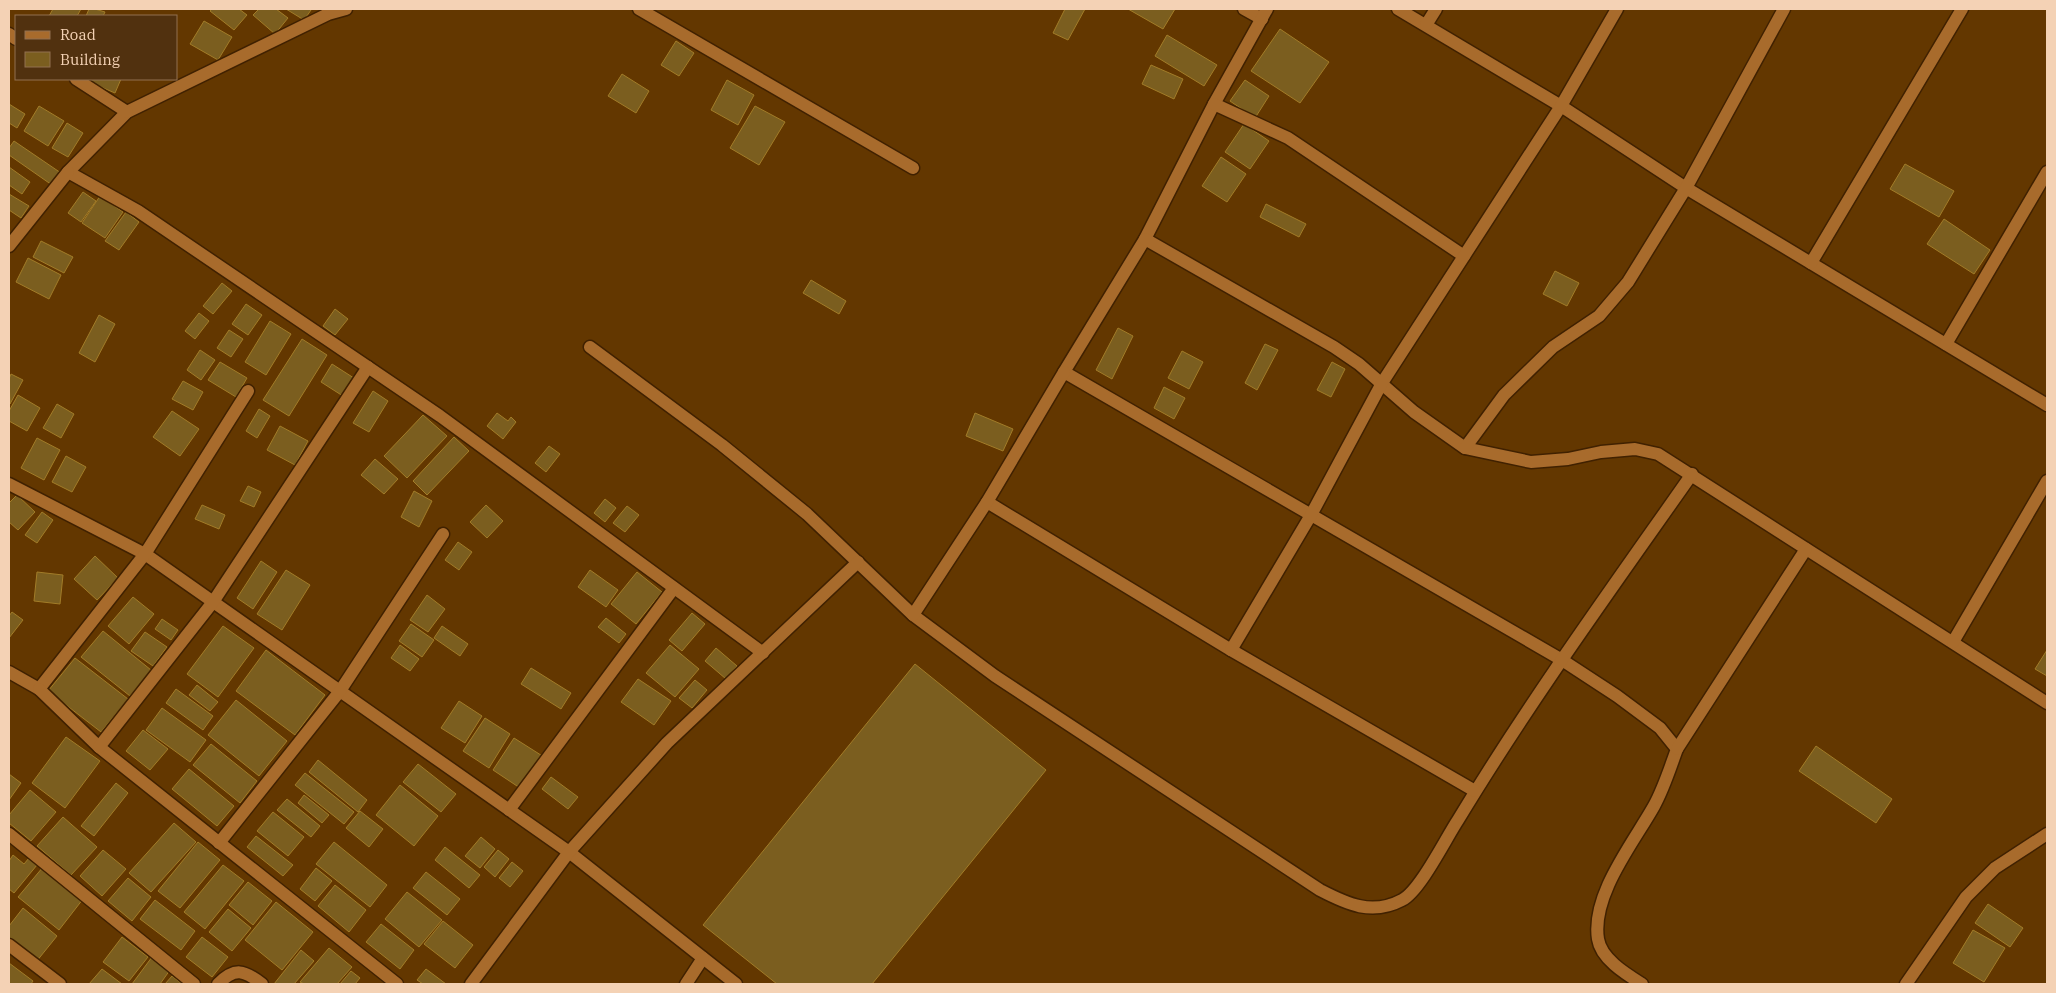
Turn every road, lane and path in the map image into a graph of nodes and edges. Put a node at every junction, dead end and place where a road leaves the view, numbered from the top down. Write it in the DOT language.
graph roads {
  1 [pos="346,9"];
  2 [pos="639,9"];
  3 [pos="1244,9"];
  4 [pos="1398,9"];
  5 [pos="1436,9"];
  6 [pos="1617,9"];
  7 [pos="1784,9"];
  8 [pos="1962,9"];
  9 [pos="324,11"];
  10 [pos="1264,14"];
  11 [pos="1426,26"];
  12 [pos="78,80"];
  13 [pos="1214,104"];
  14 [pos="1561,106"];
  15 [pos="127,112"];
  16 [pos="913,168"];
  17 [pos="68,172"];
  18 [pos="2047,172"];
  19 [pos="1686,188"];
  20 [pos="1145,240"];
  21 [pos="9,246"];
  22 [pos="1464,256"];
  23 [pos="1811,263"];
  24 [pos="1946,344"];
  25 [pos="590,347"];
  26 [pos="368,367"];
  27 [pos="1064,372"];
  28 [pos="1382,383"];
  29 [pos="248,391"];
  30 [pos="2047,405"];
  31 [pos="1464,448"];
  32 [pos="1692,474"];
  33 [pos="2047,481"];
  34 [pos="9,484"];
  35 [pos="987,502"];
  36 [pos="1311,515"];
  37 [pos="443,534"];
  38 [pos="1806,548"];
  39 [pos="145,554"];
  40 [pos="858,562"];
  41 [pos="674,588"];
  42 [pos="214,602"];
  43 [pos="913,615"];
  44 [pos="1953,642"];
  45 [pos="1231,650"];
  46 [pos="763,653"];
  47 [pos="1562,660"];
  48 [pos="9,672"];
  49 [pos="39,689"];
  50 [pos="340,691"];
  51 [pos="2047,703"];
  52 [pos="99,748"];
  53 [pos="1676,749"];
  54 [pos="1475,791"];
  55 [pos="509,810"];
  56 [pos="9,834"];
  57 [pos="2047,834"];
  58 [pos="219,843"];
  59 [pos="569,852"];
  60 [pos="9,945"];
  61 [pos="703,958"];
  62 [pos="60,984"];
  63 [pos="194,984"];
  64 [pos="218,984"];
  65 [pos="262,984"];
  66 [pos="396,984"];
  67 [pos="471,984"];
  68 [pos="686,984"];
  69 [pos="736,984"];
  70 [pos="1642,984"];
  71 [pos="1906,984"];
  1 -- 9 [label="street"];
  2 -- 16 [label="street"];
  3 -- 10 [label="street"];
  4 -- 11 [label="street"];
  5 -- 11 [label="street"];
  6 -- 14 [label="street"];
  7 -- 19 [label="street"];
  8 -- 23 [label="street"];
  9 -- 15 [label="street"];
  10 -- 13 [label="street"];
  11 -- 14 [label="street"];
  12 -- 15 [label="street"];
  13 -- 20 [label="street"];
  13 -- 22 [label="street"];
  14 -- 19 [label="street"];
  14 -- 22 [label="street"];
  15 -- 17 [label="street"];
  17 -- 21 [label="street"];
  17 -- 26 [label="street"];
  18 -- 24 [label="street"];
  19 -- 23 [label="street"];
  19 -- 31 [label="street"];
  20 -- 27 [label="street"];
  20 -- 28 [label="street"];
  22 -- 28 [label="street"];
  23 -- 24 [label="street"];
  24 -- 30 [label="street"];
  25 -- 40 [label="street"];
  26 -- 41 [label="street"];
  26 -- 42 [label="street"];
  27 -- 35 [label="street"];
  27 -- 36 [label="street"];
  28 -- 31 [label="street"];
  28 -- 36 [label="street"];
  29 -- 39 [label="street"];
  31 -- 32 [label="street"];
  32 -- 38 [label="street"];
  32 -- 47 [label="street"];
  33 -- 44 [label="street"];
  34 -- 39 [label="street"];
  35 -- 43 [label="street"];
  35 -- 45 [label="street"];
  36 -- 45 [label="street"];
  36 -- 47 [label="street"];
  37 -- 50 [label="street"];
  38 -- 44 [label="street"];
  38 -- 53 [label="street"];
  39 -- 42 [label="street"];
  39 -- 49 [label="street"];
  40 -- 43 [label="street"];
  40 -- 46 [label="street"];
  41 -- 46 [label="street"];
  41 -- 55 [label="street"];
  42 -- 50 [label="street"];
  42 -- 52 [label="street"];
  43 -- 54 [label="street"];
  44 -- 51 [label="street"];
  45 -- 54 [label="street"];
  46 -- 59 [label="street"];
  47 -- 53 [label="street"];
  47 -- 54 [label="street"];
  48 -- 49 [label="street"];
  49 -- 52 [label="street"];
  50 -- 55 [label="street"];
  50 -- 58 [label="street"];
  52 -- 58 [label="street"];
  53 -- 70 [label="street"];
  55 -- 59 [label="street"];
  56 -- 63 [label="street"];
  57 -- 71 [label="street"];
  58 -- 66 [label="street"];
  59 -- 61 [label="street"];
  59 -- 67 [label="street"];
  60 -- 62 [label="street"];
  61 -- 68 [label="street"];
  61 -- 69 [label="street"];
  64 -- 65 [label="street"];
}
